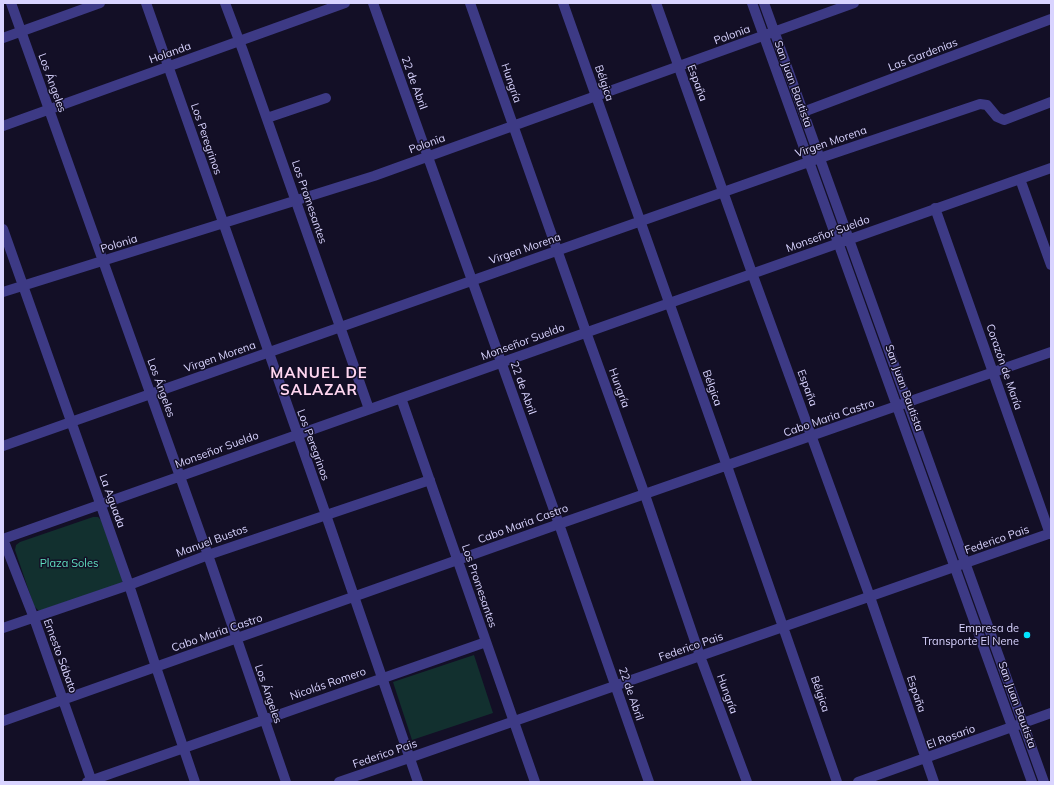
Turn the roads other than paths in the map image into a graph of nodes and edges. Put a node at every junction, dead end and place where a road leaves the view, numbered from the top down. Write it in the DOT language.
graph roads {
  1 [pos="11,3"];
  2 [pos="100,3"];
  3 [pos="146,3"];
  4 [pos="225,3"];
  5 [pos="345,3"];
  6 [pos="373,3"];
  7 [pos="470,3"];
  8 [pos="563,3"];
  9 [pos="656,3"];
  10 [pos="752,3"];
  11 [pos="764,3"];
  12 [pos="854,3"];
  13 [pos="1051,19"];
  14 [pos="21,31"];
  15 [pos="775,32"];
  16 [pos="764,36"];
  17 [pos="3,38"];
  18 [pos="238,41"];
  19 [pos="168,67"];
  20 [pos="678,67"];
  21 [pos="596,96"];
  22 [pos="326,98"];
  23 [pos="1051,102"];
  24 [pos="49,110"];
  25 [pos="803,112"];
  26 [pos="267,118"];
  27 [pos="3,126"];
  28 [pos="513,126"];
  29 [pos="428,156"];
  30 [pos="820,158"];
  31 [pos="808,162"];
  32 [pos="1051,168"];
  33 [pos="1020,179"];
  34 [pos="723,192"];
  35 [pos="296,200"];
  36 [pos="935,208"];
  37 [pos="640,221"];
  38 [pos="223,224"];
  39 [pos="3,229"];
  40 [pos="849,239"];
  41 [pos="837,243"];
  42 [pos="557,251"];
  43 [pos="103,261"];
  44 [pos="1051,265"];
  45 [pos="752,274"];
  46 [pos="472,281"];
  47 [pos="23,286"];
  48 [pos="3,292"];
  49 [pos="669,303"];
  50 [pos="340,327"];
  51 [pos="586,332"];
  52 [pos="1051,352"];
  53 [pos="268,353"];
  54 [pos="501,362"];
  55 [pos="993,372"];
  56 [pos="150,394"];
  57 [pos="401,398"];
  58 [pos="908,402"];
  59 [pos="898,406"];
  60 [pos="369,409"];
  61 [pos="71,422"];
  62 [pos="297,435"];
  63 [pos="812,436"];
  64 [pos="3,446"];
  65 [pos="727,466"];
  66 [pos="179,476"];
  67 [pos="430,480"];
  68 [pos="645,494"];
  69 [pos="100,504"];
  70 [pos="326,515"];
  71 [pos="559,524"];
  72 [pos="1050,534"];
  73 [pos="3,539"];
  74 [pos="208,555"];
  75 [pos="458,560"];
  76 [pos="965,563"];
  77 [pos="955,567"];
  78 [pos="129,585"];
  79 [pos="354,597"];
  80 [pos="870,597"];
  81 [pos="34,618"];
  82 [pos="784,627"];
  83 [pos="3,628"];
  84 [pos="237,639"];
  85 [pos="486,642"];
  86 [pos="700,656"];
  87 [pos="156,667"];
  88 [pos="382,678"];
  89 [pos="615,686"];
  90 [pos="63,700"];
  91 [pos="1051,713"];
  92 [pos="264,720"];
  93 [pos="3,721"];
  94 [pos="515,721"];
  95 [pos="1023,723"];
  96 [pos="1013,727"];
  97 [pos="183,748"];
  98 [pos="409,758"];
  99 [pos="925,758"];
  100 [pos="90,781"];
  101 [pos="195,782"];
  102 [pos="286,782"];
  103 [pos="338,782"];
  104 [pos="418,782"];
  105 [pos="535,782"];
  106 [pos="649,782"];
  107 [pos="746,782"];
  108 [pos="837,782"];
  109 [pos="858,782"];
  110 [pos="934,782"];
  111 [pos="1032,782"];
  112 [pos="1044,782"];
  1 -- 14 [label="street, Los Ángeles"];
  2 -- 14 [label="street"];
  3 -- 19 [label="street, Los Peregrinos"];
  4 -- 18 [label="street, Los Promesantes"];
  5 -- 18 [label="street, Holanda"];
  6 -- 29 [label="street, 22 de Abril"];
  7 -- 28 [label="street, Hungría"];
  8 -- 21 [label="street, Bélgica"];
  9 -- 20 [label="street, España"];
  10 -- 16 [label="street, San Juan Bautista"];
  11 -- 15 [label="street, San Juan Bautista"];
  12 -- 15 [label="street, Polonia"];
  13 -- 25 [label="street, Las Gardenias"];
  14 -- 17 [label="street"];
  14 -- 24 [label="street, Los Ángeles"];
  15 -- 16 [label="street, Polonia"];
  15 -- 25 [label="street, San Juan Bautista"];
  16 -- 20 [label="street, Polonia"];
  16 -- 31 [label="street, San Juan Bautista"];
  18 -- 19 [label="street, Holanda"];
  18 -- 26 [label="street, Los Promesantes"];
  19 -- 24 [label="street, Holanda"];
  19 -- 38 [label="street, Los Peregrinos"];
  20 -- 21 [label="street, Polonia"];
  20 -- 34 [label="street, España"];
  21 -- 28 [label="street, Polonia"];
  21 -- 37 [label="street, Bélgica"];
  22 -- 26 [label="street"];
  23 -- 30 [label="street, Virgen Morena"];
  24 -- 27 [label="street, Holanda"];
  24 -- 43 [label="street, Los Ángeles"];
  25 -- 30 [label="street, San Juan Bautista"];
  26 -- 35 [label="street, Los Promesantes"];
  28 -- 29 [label="street, Polonia"];
  28 -- 42 [label="street, Hungría"];
  29 -- 35 [label="street, Polonia"];
  29 -- 46 [label="street, 22 de Abril"];
  30 -- 31 [label="street, Virgen Morena"];
  30 -- 40 [label="street, San Juan Bautista"];
  31 -- 34 [label="street, Virgen Morena"];
  31 -- 41 [label="street, San Juan Bautista"];
  32 -- 33 [label="street, Monseñor Sueldo"];
  33 -- 36 [label="street, Monseñor Sueldo"];
  33 -- 44 [label="street"];
  34 -- 37 [label="street, Virgen Morena"];
  34 -- 45 [label="street, España"];
  35 -- 38 [label="street, Polonia"];
  35 -- 50 [label="street, Los Promesantes"];
  36 -- 40 [label="street, Monseñor Sueldo"];
  36 -- 55 [label="street, Corazón de María"];
  37 -- 42 [label="street, Virgen Morena"];
  37 -- 49 [label="street, Bélgica"];
  38 -- 43 [label="street, Polonia"];
  38 -- 53 [label="street, Los Peregrinos"];
  39 -- 47 [label="street, La Aguada"];
  40 -- 41 [label="street, Monseñor Sueldo"];
  40 -- 58 [label="street, San Juan Bautista"];
  41 -- 45 [label="street, Monseñor Sueldo"];
  41 -- 59 [label="street, San Juan Bautista"];
  42 -- 46 [label="street, Virgen Morena"];
  42 -- 51 [label="street, Hungría"];
  43 -- 47 [label="street, Polonia"];
  43 -- 56 [label="street, Los Ángeles"];
  45 -- 49 [label="street, Monseñor Sueldo"];
  45 -- 63 [label="street, España"];
  46 -- 50 [label="street, Virgen Morena"];
  46 -- 54 [label="street, 22 de Abril"];
  47 -- 48 [label="street, Polonia"];
  47 -- 61 [label="street, La Aguada"];
  49 -- 51 [label="street, Monseñor Sueldo"];
  49 -- 65 [label="street, Bélgica"];
  50 -- 53 [label="street, Virgen Morena"];
  50 -- 60 [label="street, Los Promesantes"];
  51 -- 54 [label="street, Monseñor Sueldo"];
  51 -- 68 [label="street, Hungría"];
  52 -- 55 [label="street, Cabo Maria Castro"];
  53 -- 56 [label="street, Virgen Morena"];
  53 -- 62 [label="street, Los Peregrinos"];
  54 -- 57 [label="street, Monseñor Sueldo"];
  54 -- 71 [label="street, 22 de Abril"];
  55 -- 58 [label="street, Cabo Maria Castro"];
  55 -- 72 [label="street, Corazón de María"];
  56 -- 61 [label="street, Virgen Morena"];
  56 -- 66 [label="street, Los Ángeles"];
  57 -- 60 [label="street, Monseñor Sueldo"];
  57 -- 67 [label="street, Los Promesantes"];
  58 -- 59 [label="street, Cabo Maria Castro"];
  58 -- 76 [label="street, San Juan Bautista"];
  59 -- 63 [label="street, Cabo Maria Castro"];
  59 -- 77 [label="street, San Juan Bautista"];
  60 -- 62 [label="street, Monseñor Sueldo"];
  61 -- 64 [label="street, Virgen Morena"];
  61 -- 69 [label="street, La Aguada"];
  62 -- 66 [label="street, Monseñor Sueldo"];
  62 -- 70 [label="street, Los Peregrinos"];
  63 -- 65 [label="street, Cabo Maria Castro"];
  63 -- 80 [label="street, España"];
  65 -- 68 [label="street, Cabo Maria Castro"];
  65 -- 82 [label="street, Bélgica"];
  66 -- 69 [label="street, Monseñor Sueldo"];
  66 -- 74 [label="street, Los Ángeles"];
  67 -- 70 [label="street, Manuel Bustos"];
  67 -- 75 [label="street, Los Promesantes"];
  68 -- 71 [label="street, Cabo Maria Castro"];
  68 -- 86 [label="street, Hungría"];
  69 -- 73 [label="street, Monseñor Sueldo"];
  69 -- 78 [label="street, La Aguada"];
  70 -- 74 [label="street, Manuel Bustos"];
  70 -- 79 [label="street, Los Peregrinos"];
  71 -- 75 [label="street, Cabo Maria Castro"];
  71 -- 89 [label="street, 22 de Abril"];
  72 -- 76 [label="street, Federico Pais"];
  73 -- 81 [label="street, Ernesto Sábato"];
  74 -- 78 [label="street, Manuel Bustos"];
  74 -- 84 [label="street, Los Ángeles"];
  75 -- 79 [label="street, Cabo Maria Castro"];
  75 -- 85 [label="street, Los Promesantes"];
  76 -- 77 [label="street, Federico Pais"];
  76 -- 95 [label="street, San Juan Bautista"];
  77 -- 80 [label="street, Federico Pais"];
  77 -- 96 [label="street, San Juan Bautista"];
  78 -- 81 [label="street, Manuel Bustos"];
  78 -- 87 [label="street, La Aguada"];
  79 -- 84 [label="street, Cabo Maria Castro"];
  79 -- 88 [label="street, Los Peregrinos"];
  80 -- 82 [label="street, Federico Pais"];
  80 -- 99 [label="street, España"];
  81 -- 83 [label="street, Manuel Bustos"];
  81 -- 90 [label="street, Ernesto Sábato"];
  82 -- 86 [label="street, Federico Pais"];
  82 -- 108 [label="street, Bélgica"];
  84 -- 87 [label="street, Cabo Maria Castro"];
  84 -- 92 [label="street, Los Ángeles"];
  85 -- 88 [label="street, Nicolás Romero"];
  85 -- 94 [label="street, Los Promesantes"];
  86 -- 89 [label="street, Federico Pais"];
  86 -- 107 [label="street, Hungría"];
  87 -- 90 [label="street, Cabo Maria Castro"];
  87 -- 97 [label="street, La Aguada"];
  88 -- 92 [label="street, Nicolás Romero"];
  88 -- 98 [label="street, Los Peregrinos"];
  89 -- 94 [label="street, Federico Pais"];
  89 -- 106 [label="street, 22 de Abril"];
  90 -- 93 [label="street, Cabo Maria Castro"];
  90 -- 100 [label="street, Ernesto Sábato"];
  91 -- 95 [label="street, El Rosario"];
  92 -- 97 [label="street, Nicolás Romero"];
  92 -- 102 [label="street, Los Ángeles"];
  94 -- 98 [label="street, Federico Pais"];
  94 -- 105 [label="street, Los Promesantes"];
  95 -- 96 [label="street, El Rosario"];
  95 -- 112 [label="street, San Juan Bautista"];
  96 -- 99 [label="street, El Rosario"];
  96 -- 111 [label="street, San Juan Bautista"];
  97 -- 100 [label="street, Nicolás Romero"];
  97 -- 101 [label="street, La Aguada"];
  98 -- 103 [label="street, Federico Pais"];
  98 -- 104 [label="street, Los Peregrinos"];
  99 -- 109 [label="street, El Rosario"];
  99 -- 110 [label="street, España"];
}
